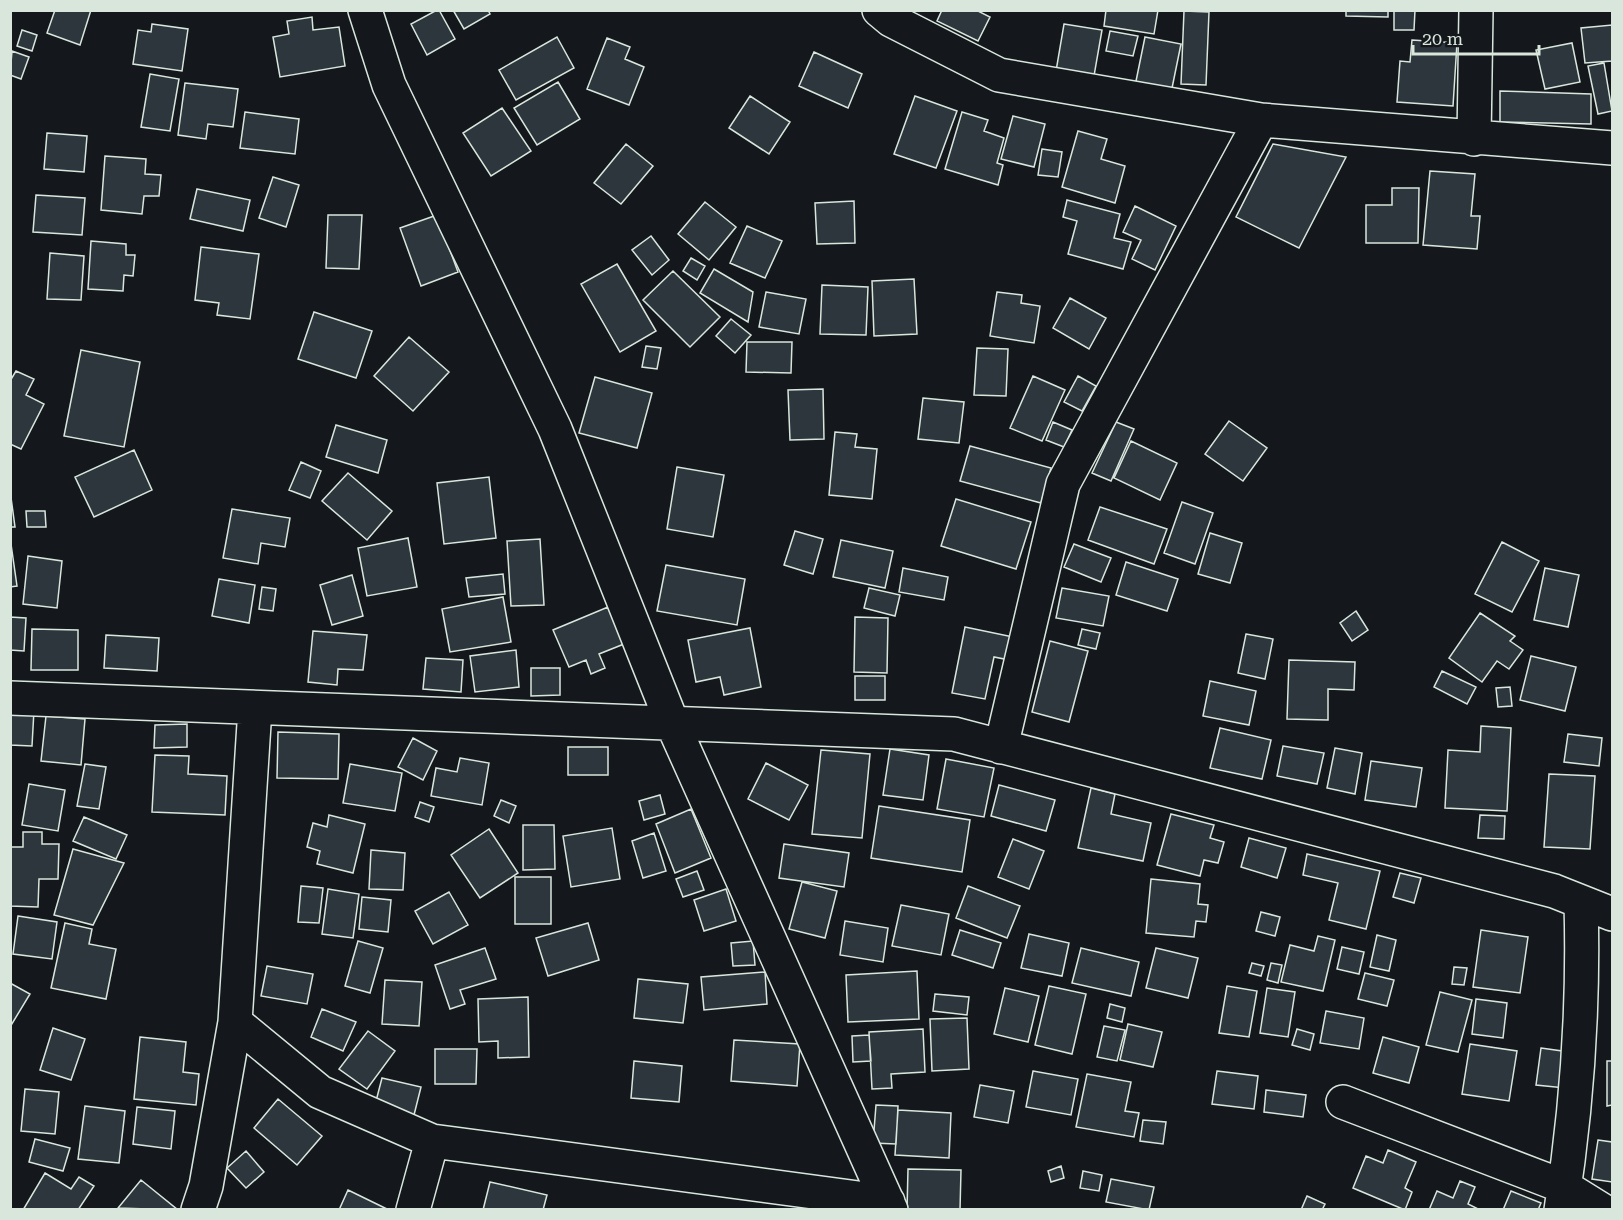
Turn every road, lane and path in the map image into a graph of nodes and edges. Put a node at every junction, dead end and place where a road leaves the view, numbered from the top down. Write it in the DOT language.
graph roads {
  1 [pos="365,10"];
  2 [pos="879,10"];
  3 [pos="1476,10"];
  4 [pos="1261,120"];
  5 [pos="1474,139"];
  6 [pos="1612,148"];
  7 [pos="10,698"];
  8 [pos="255,708"];
  9 [pos="673,725"];
  10 [pos="1002,747"];
  11 [pos="1581,902"];
  12 [pos="1612,914"];
  13 [pos="235,1022"];
  14 [pos="1343,1102"];
  15 [pos="432,1141"];
  16 [pos="1563,1198"];
  17 [pos="890,1206"];
  18 [pos="198,1209"];
  19 [pos="413,1209"];
  20 [pos="1602,1209"];
  1 -- 9 [label="street"];
  2 -- 4 [label="street"];
  3 -- 5 [label="street"];
  4 -- 5 [label="street"];
  4 -- 10 [label="street"];
  5 -- 6 [label="street"];
  7 -- 8 [label="street"];
  8 -- 9 [label="street"];
  8 -- 13 [label="street"];
  9 -- 10 [label="street"];
  9 -- 17 [label="street"];
  10 -- 11 [label="street"];
  11 -- 12 [label="street"];
  11 -- 16 [label="street"];
  13 -- 15 [label="street"];
  13 -- 18 [label="street"];
  14 -- 16 [label="street"];
  15 -- 17 [label="street"];
  15 -- 19 [label="street"];
  16 -- 20 [label="street"];
}
